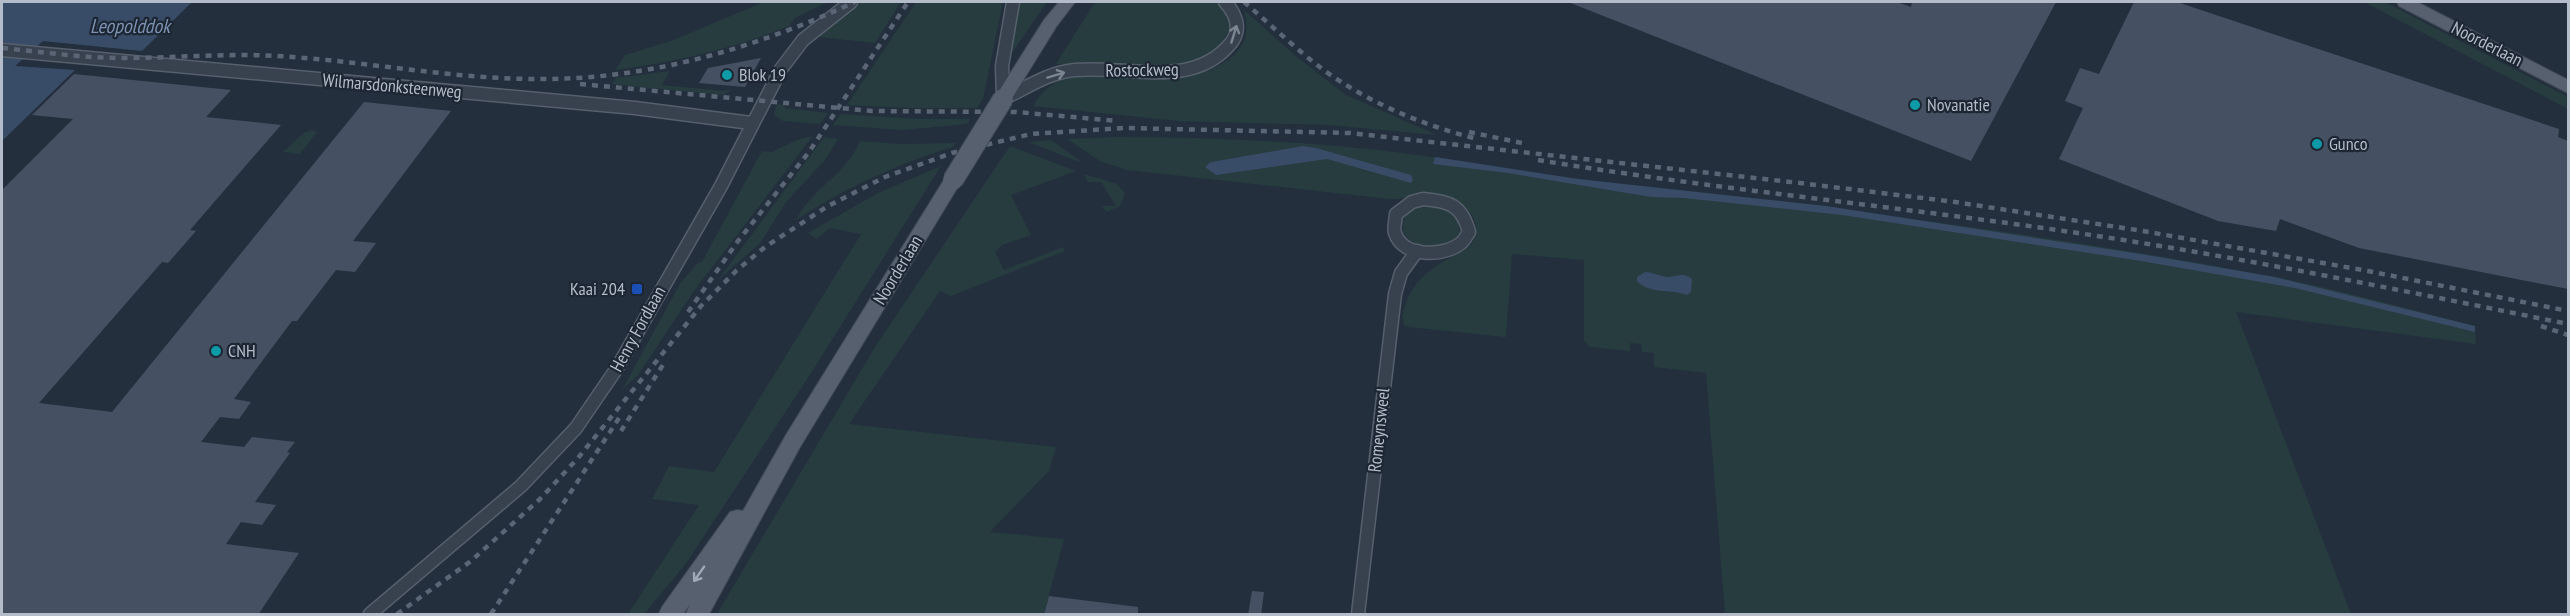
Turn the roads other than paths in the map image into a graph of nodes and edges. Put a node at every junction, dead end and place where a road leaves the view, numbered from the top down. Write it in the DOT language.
graph roads {
  1 [pos="851,2"];
  2 [pos="1013,2"];
  3 [pos="1067,2"];
  4 [pos="1224,2"];
  5 [pos="2405,2"];
  6 [pos="2,50"];
  7 [pos="2568,87"];
  8 [pos="1002,99"];
  9 [pos="751,123"];
  10 [pos="1417,251"];
  11 [pos="794,441"];
  12 [pos="370,615"];
  13 [pos="670,615"];
  14 [pos="697,615"];
  15 [pos="1358,615"];
  1 -- 9 [label="street, Henry Fordlaan"];
  2 -- 8 [label="street"];
  3 -- 8 [label="main road, Noorderlaan"];
  8 -- 4 [label="street, Rostockweg, one-way"];
  5 -- 7 [label="main road, Noorderlaan"];
  6 -- 9 [label="street, Wilmarsdonksteenweg"];
  8 -- 11 [label="main road, Noorderlaan, bridge"];
  9 -- 12 [label="street, Henry Fordlaan"];
  10 -- 10 [label="street"];
  10 -- 15 [label="street, Romeynsweel"];
  11 -- 13 [label="main road, Noorderlaan, one-way"];
  11 -- 14 [label="main road, Noorderlaan"];
}
